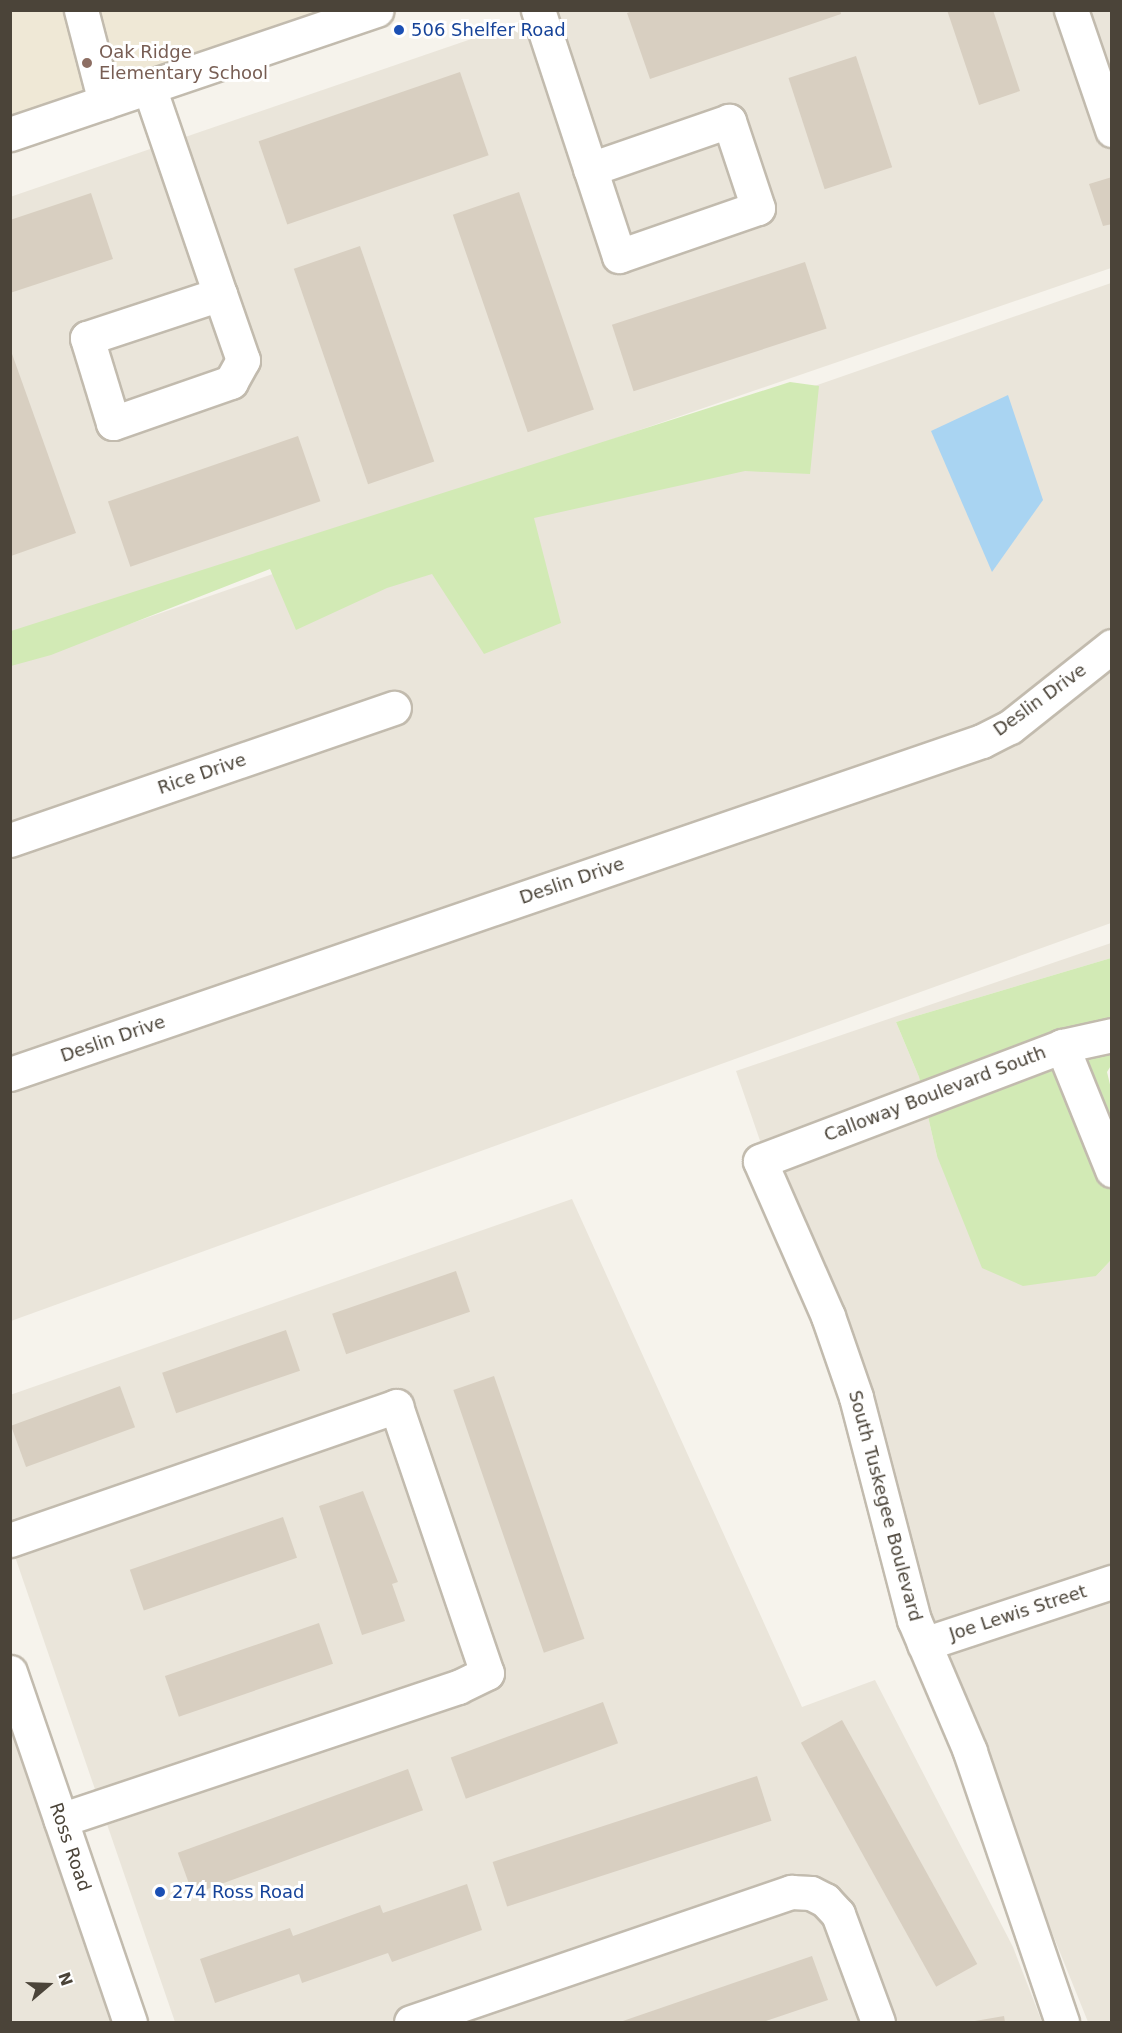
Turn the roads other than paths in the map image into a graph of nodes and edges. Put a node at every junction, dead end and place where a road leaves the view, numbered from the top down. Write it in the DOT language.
graph roads {
  1 [pos="81,10"];
  2 [pos="377,10"];
  3 [pos="538,10"];
  4 [pos="1071,10"];
  5 [pos="149,87"];
  6 [pos="105,102"];
  7 [pos="1112,130"];
  8 [pos="10,134"];
  9 [pos="590,169"];
  10 [pos="220,294"];
  11 [pos="1112,646"];
  12 [pos="394,708"];
  13 [pos="10,840"];
  14 [pos="1112,1035"];
  15 [pos="1062,1046"];
  16 [pos="10,1074"];
  17 [pos="760,1161"];
  18 [pos="1112,1170"];
  19 [pos="10,1540"];
  20 [pos="1112,1582"];
  21 [pos="924,1644"];
  22 [pos="10,1672"];
  23 [pos="61,1820"];
  24 [pos="130,2022"];
  25 [pos="411,2022"];
  26 [pos="878,2022"];
  27 [pos="1062,2022"];
  1 -- 6 [label="street"];
  2 -- 5 [label="street"];
  3 -- 9 [label="street"];
  4 -- 7 [label="street"];
  5 -- 6 [label="street"];
  5 -- 10 [label="street"];
  6 -- 8 [label="street"];
  9 -- 9 [label="street"];
  10 -- 10 [label="street"];
  11 -- 16 [label="street, Deslin Drive"];
  12 -- 13 [label="street, Rice Drive"];
  14 -- 15 [label="street, Calloway Boulevard South"];
  15 -- 17 [label="street, Calloway Boulevard South"];
  15 -- 18 [label="street"];
  17 -- 21 [label="street, South Tuskegee Boulevard"];
  19 -- 23 [label="street"];
  20 -- 21 [label="street, Joe Lewis Street"];
  21 -- 27 [label="street, South Tuskegee Boulevard"];
  22 -- 23 [label="street, Ross Road"];
  23 -- 24 [label="street, Ross Road"];
  25 -- 26 [label="street"];
}
